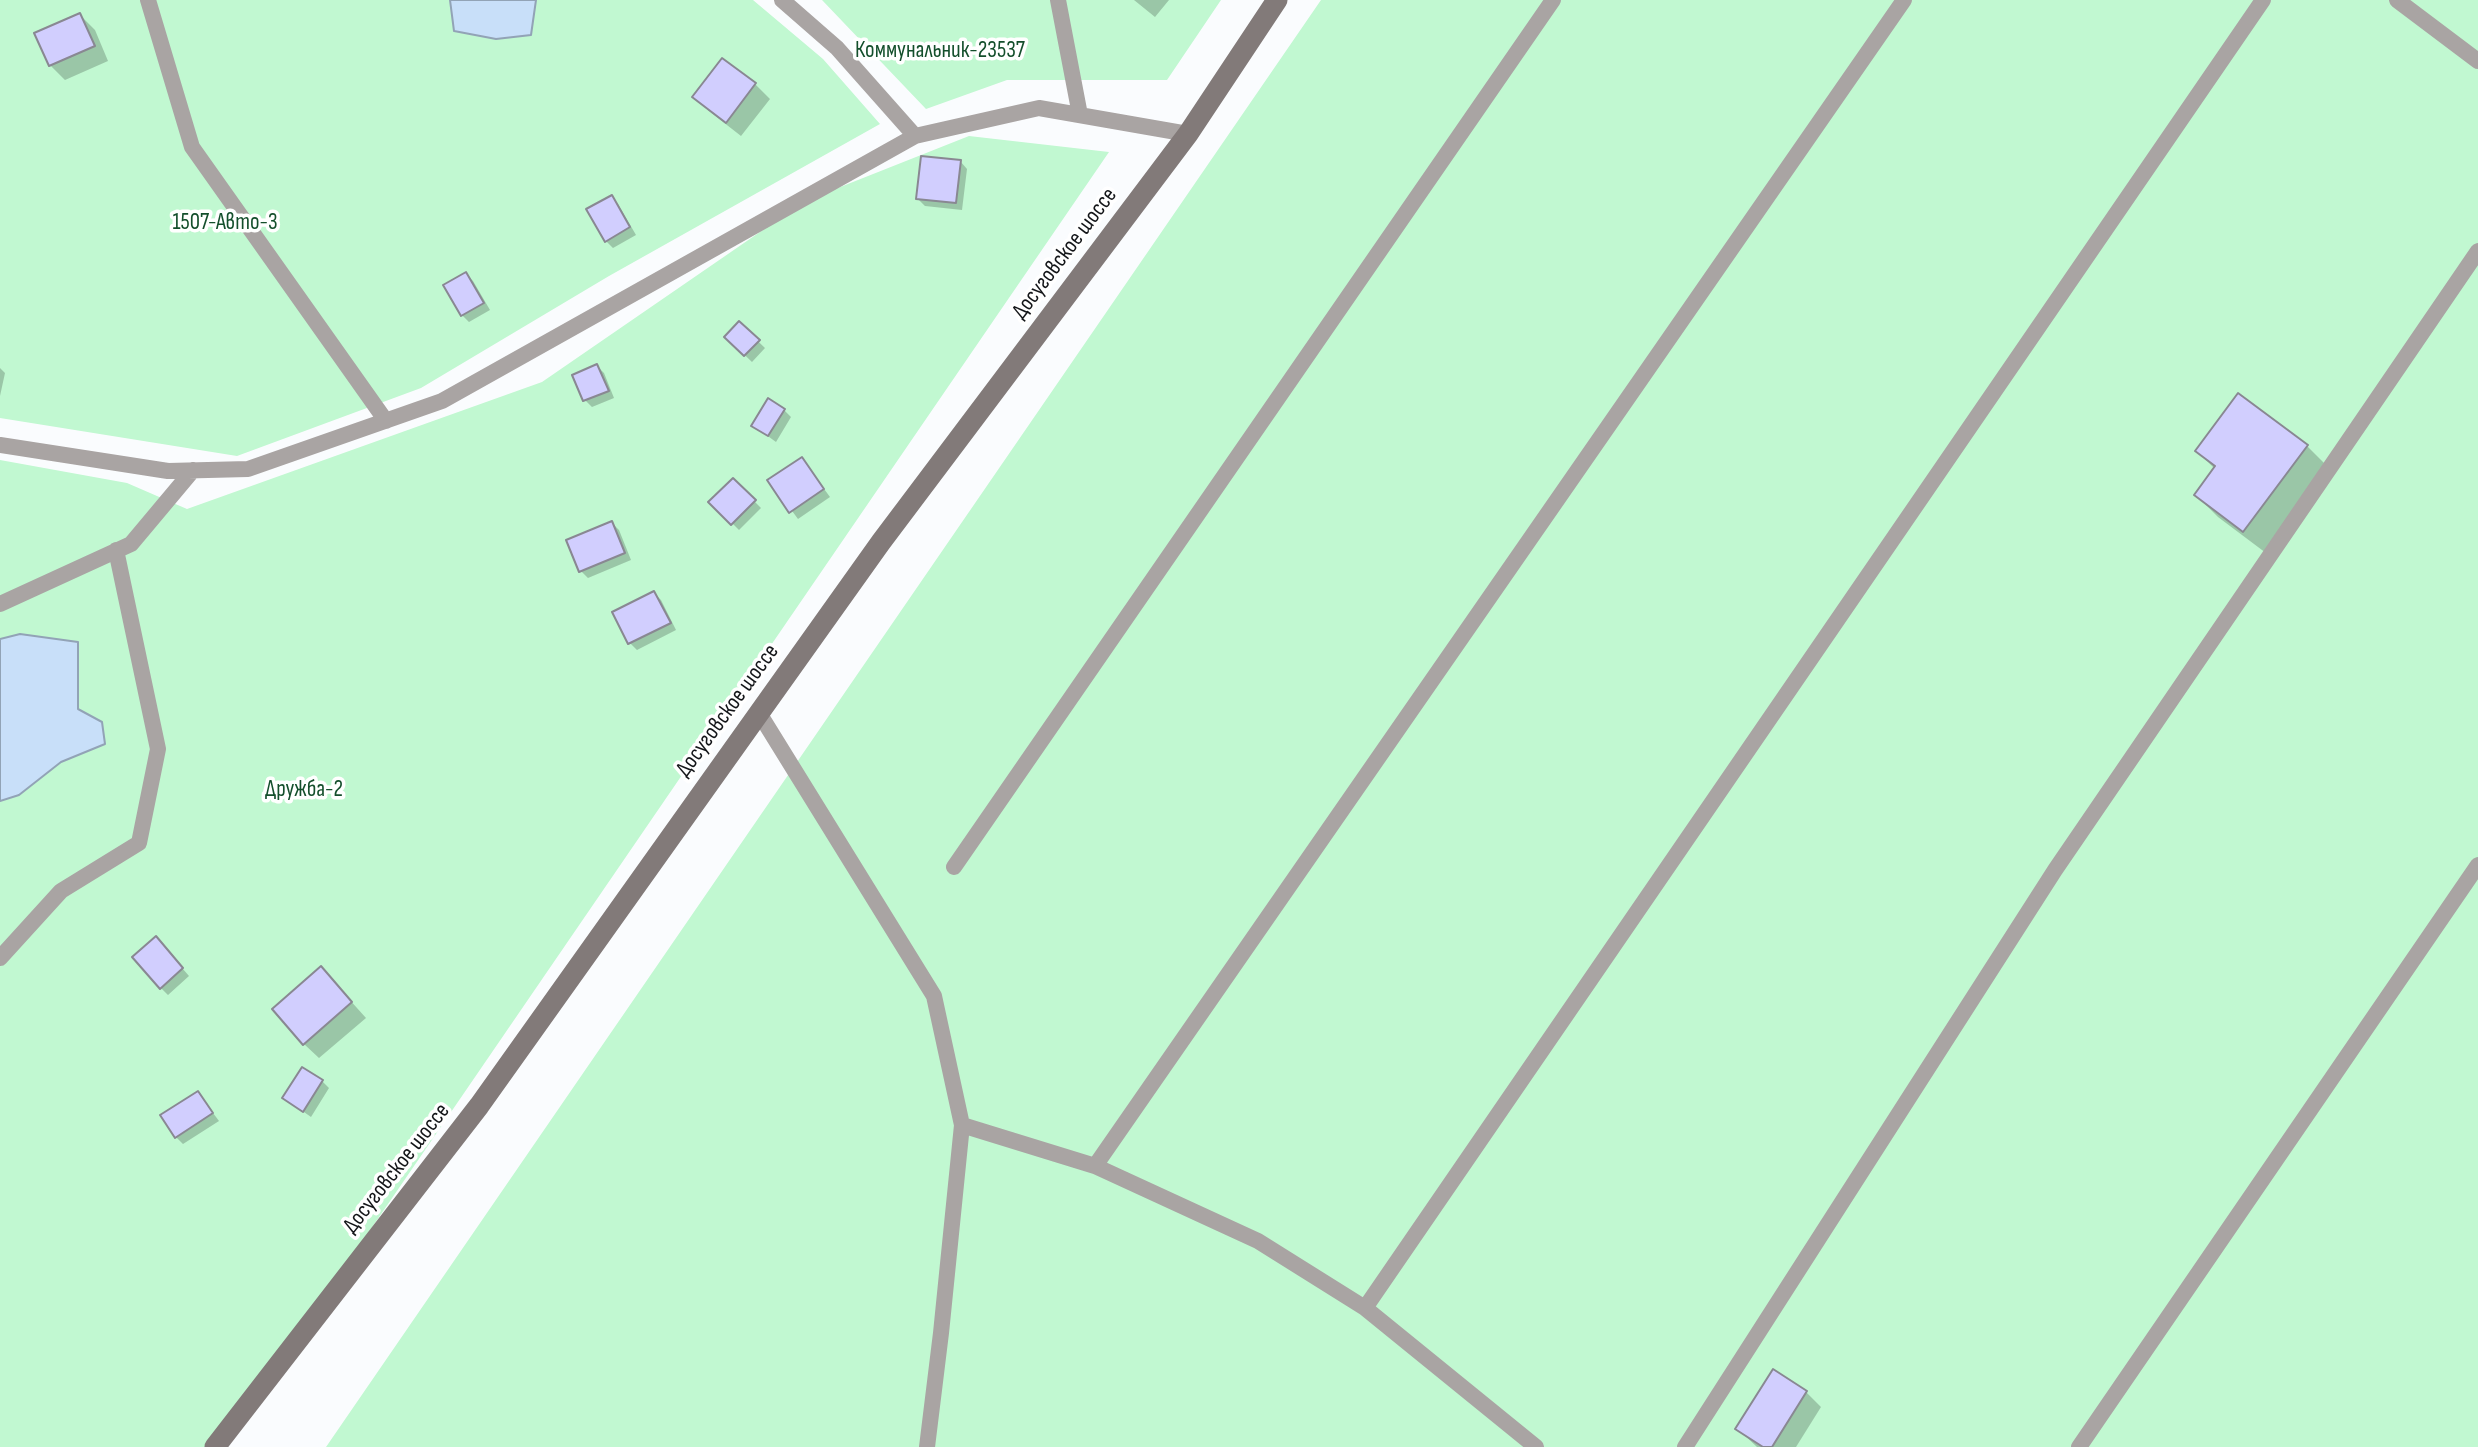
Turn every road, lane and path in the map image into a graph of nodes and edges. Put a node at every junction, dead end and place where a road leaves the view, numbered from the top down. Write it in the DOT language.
graph roads {
  1 [pos="148,0"];
  2 [pos="782,0"];
  3 [pos="1058,0"];
  4 [pos="1277,0"];
  5 [pos="1553,0"];
  6 [pos="1904,0"];
  7 [pos="2263,0"];
  8 [pos="2397,0"];
  9 [pos="2478,61"];
  10 [pos="1080,116"];
  11 [pos="1188,134"];
  12 [pos="915,136"];
  13 [pos="2478,251"];
  14 [pos="386,421"];
  15 [pos="0,444"];
  16 [pos="193,470"];
  17 [pos="116,550"];
  18 [pos="0,604"];
  19 [pos="760,713"];
  20 [pos="2478,865"];
  21 [pos="954,867"];
  22 [pos="0,958"];
  23 [pos="962,1125"];
  24 [pos="1095,1166"];
  25 [pos="1365,1308"];
  26 [pos="215,1447"];
  27 [pos="927,1447"];
  28 [pos="1536,1447"];
  29 [pos="1685,1447"];
  30 [pos="2079,1447"];
  1 -- 14 [label="lane"];
  2 -- 12 [label="lane"];
  3 -- 10 [label="lane"];
  4 -- 11 [label="main road, Досуговское шоссе"];
  5 -- 21 [label="lane"];
  6 -- 24 [label="lane"];
  7 -- 25 [label="lane"];
  8 -- 9 [label="lane"];
  10 -- 11 [label="lane"];
  10 -- 12 [label="lane"];
  11 -- 19 [label="main road, Досуговское шоссе"];
  12 -- 14 [label="lane"];
  13 -- 29 [label="lane"];
  14 -- 16 [label="lane"];
  15 -- 16 [label="lane"];
  16 -- 17 [label="lane"];
  17 -- 18 [label="lane"];
  17 -- 22 [label="lane"];
  19 -- 23 [label="lane"];
  19 -- 26 [label="main road, Досуговское шоссе"];
  20 -- 30 [label="lane"];
  23 -- 24 [label="lane"];
  23 -- 27 [label="lane"];
  24 -- 25 [label="lane"];
  25 -- 28 [label="lane"];
}
